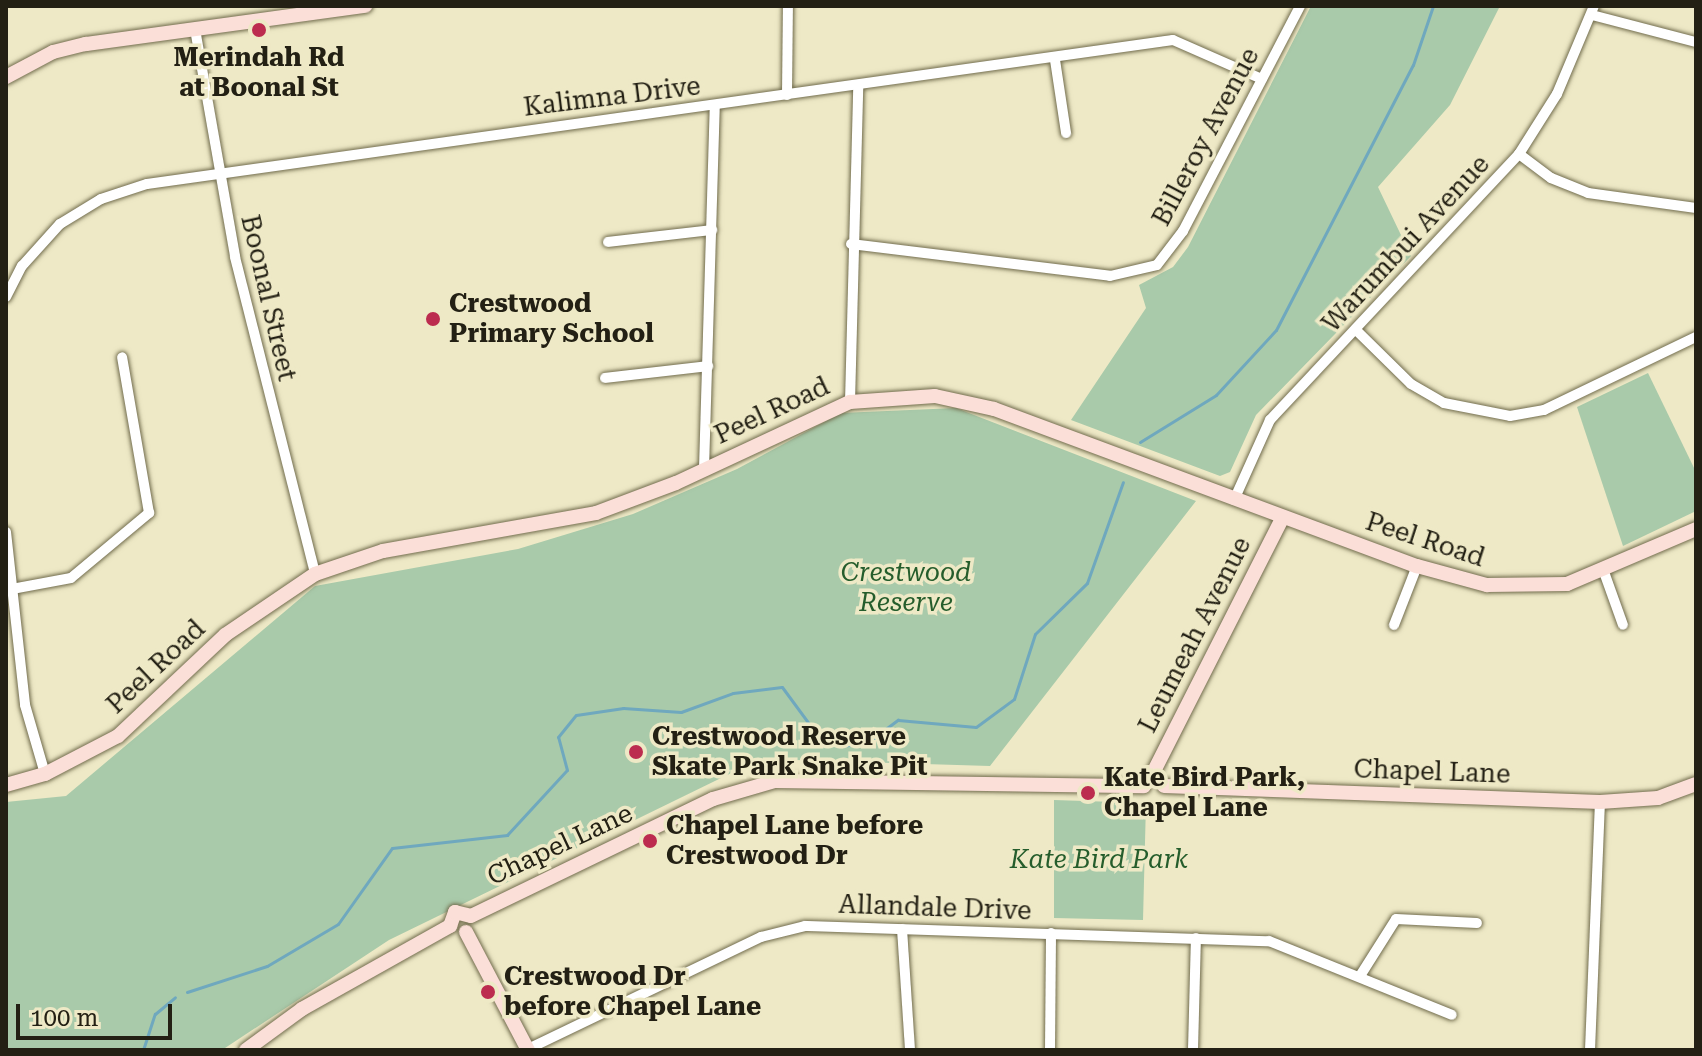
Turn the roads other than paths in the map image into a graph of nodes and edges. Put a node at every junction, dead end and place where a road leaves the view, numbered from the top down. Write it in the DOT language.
graph roads {
  1 [pos="365,6"];
  2 [pos="788,6"];
  3 [pos="1300,6"];
  4 [pos="1593,10"];
  5 [pos="195,29"];
  6 [pos="1696,42"];
  7 [pos="1055,60"];
  8 [pos="6,77"];
  9 [pos="1262,79"];
  10 [pos="858,88"];
  11 [pos="787,95"];
  12 [pos="715,106"];
  13 [pos="1066,133"];
  14 [pos="1519,154"];
  15 [pos="218,174"];
  16 [pos="1696,208"];
  17 [pos="712,230"];
  18 [pos="608,242"];
  19 [pos="851,244"];
  20 [pos="6,297"];
  21 [pos="1356,330"];
  22 [pos="1696,337"];
  23 [pos="122,357"];
  24 [pos="708,366"];
  25 [pos="605,378"];
  26 [pos="850,402"];
  27 [pos="704,469"];
  28 [pos="1234,500"];
  29 [pos="1283,517"];
  30 [pos="1696,529"];
  31 [pos="6,532"];
  32 [pos="1417,566"];
  33 [pos="1604,572"];
  34 [pos="315,574"];
  35 [pos="12,589"];
  36 [pos="1394,625"];
  37 [pos="1623,625"];
  38 [pos="45,774"];
  39 [pos="1148,780"];
  40 [pos="1696,784"];
  41 [pos="6,785"];
  42 [pos="1600,802"];
  43 [pos="471,916"];
  44 [pos="1477,923"];
  45 [pos="450,926"];
  46 [pos="902,929"];
  47 [pos="466,932"];
  48 [pos="1051,933"];
  49 [pos="1196,938"];
  50 [pos="1360,976"];
  51 [pos="1452,1015"];
  52 [pos="246,1050"];
  53 [pos="528,1050"];
  54 [pos="910,1050"];
  55 [pos="1050,1050"];
  56 [pos="1193,1050"];
  57 [pos="1590,1050"];
  1 -- 5 [label="street"];
  2 -- 11 [label="street"];
  3 -- 9 [label="street, Billeroy Avenue"];
  4 -- 6 [label="street"];
  4 -- 14 [label="street, Warumbui Avenue"];
  5 -- 8 [label="street"];
  5 -- 15 [label="street, Boonal Street"];
  7 -- 9 [label="street, Kalimna Drive"];
  7 -- 10 [label="street, Kalimna Drive"];
  7 -- 13 [label="street"];
  9 -- 19 [label="street, Billeroy Avenue"];
  10 -- 11 [label="street, Kalimna Drive"];
  10 -- 19 [label="street"];
  11 -- 12 [label="street, Kalimna Drive"];
  12 -- 15 [label="street, Kalimna Drive"];
  12 -- 17 [label="street"];
  14 -- 16 [label="street"];
  14 -- 21 [label="street, Warumbui Avenue"];
  15 -- 20 [label="street, Kalimna Drive"];
  15 -- 34 [label="street, Boonal Street"];
  17 -- 18 [label="street"];
  17 -- 24 [label="street"];
  19 -- 26 [label="street"];
  21 -- 22 [label="street"];
  21 -- 28 [label="street, Warumbui Avenue"];
  23 -- 35 [label="street"];
  24 -- 25 [label="street"];
  24 -- 27 [label="street"];
  26 -- 27 [label="street, Peel Road"];
  26 -- 28 [label="street, Peel Road"];
  27 -- 34 [label="street, Peel Road"];
  28 -- 29 [label="street, Peel Road"];
  29 -- 32 [label="street, Peel Road"];
  29 -- 39 [label="street, Leumeah Avenue"];
  30 -- 33 [label="street, Peel Road"];
  31 -- 35 [label="street"];
  32 -- 33 [label="street, Peel Road"];
  32 -- 36 [label="street"];
  33 -- 37 [label="street"];
  34 -- 38 [label="street, Peel Road"];
  35 -- 38 [label="street"];
  38 -- 41 [label="street, Peel Road"];
  39 -- 42 [label="street, Chapel Lane"];
  39 -- 43 [label="street, Chapel Lane"];
  40 -- 42 [label="street, Chapel Lane"];
  42 -- 57 [label="street"];
  43 -- 45 [label="street, Chapel Lane"];
  43 -- 47 [label="street"];
  44 -- 50 [label="street"];
  45 -- 47 [label="street"];
  45 -- 52 [label="street"];
  46 -- 48 [label="street, Allandale Drive"];
  46 -- 53 [label="street, Allandale Drive"];
  46 -- 54 [label="street"];
  47 -- 53 [label="street"];
  48 -- 49 [label="street, Allandale Drive"];
  48 -- 55 [label="street"];
  49 -- 50 [label="street, Allandale Drive"];
  49 -- 56 [label="street"];
  50 -- 51 [label="street, Allandale Drive"];
}
